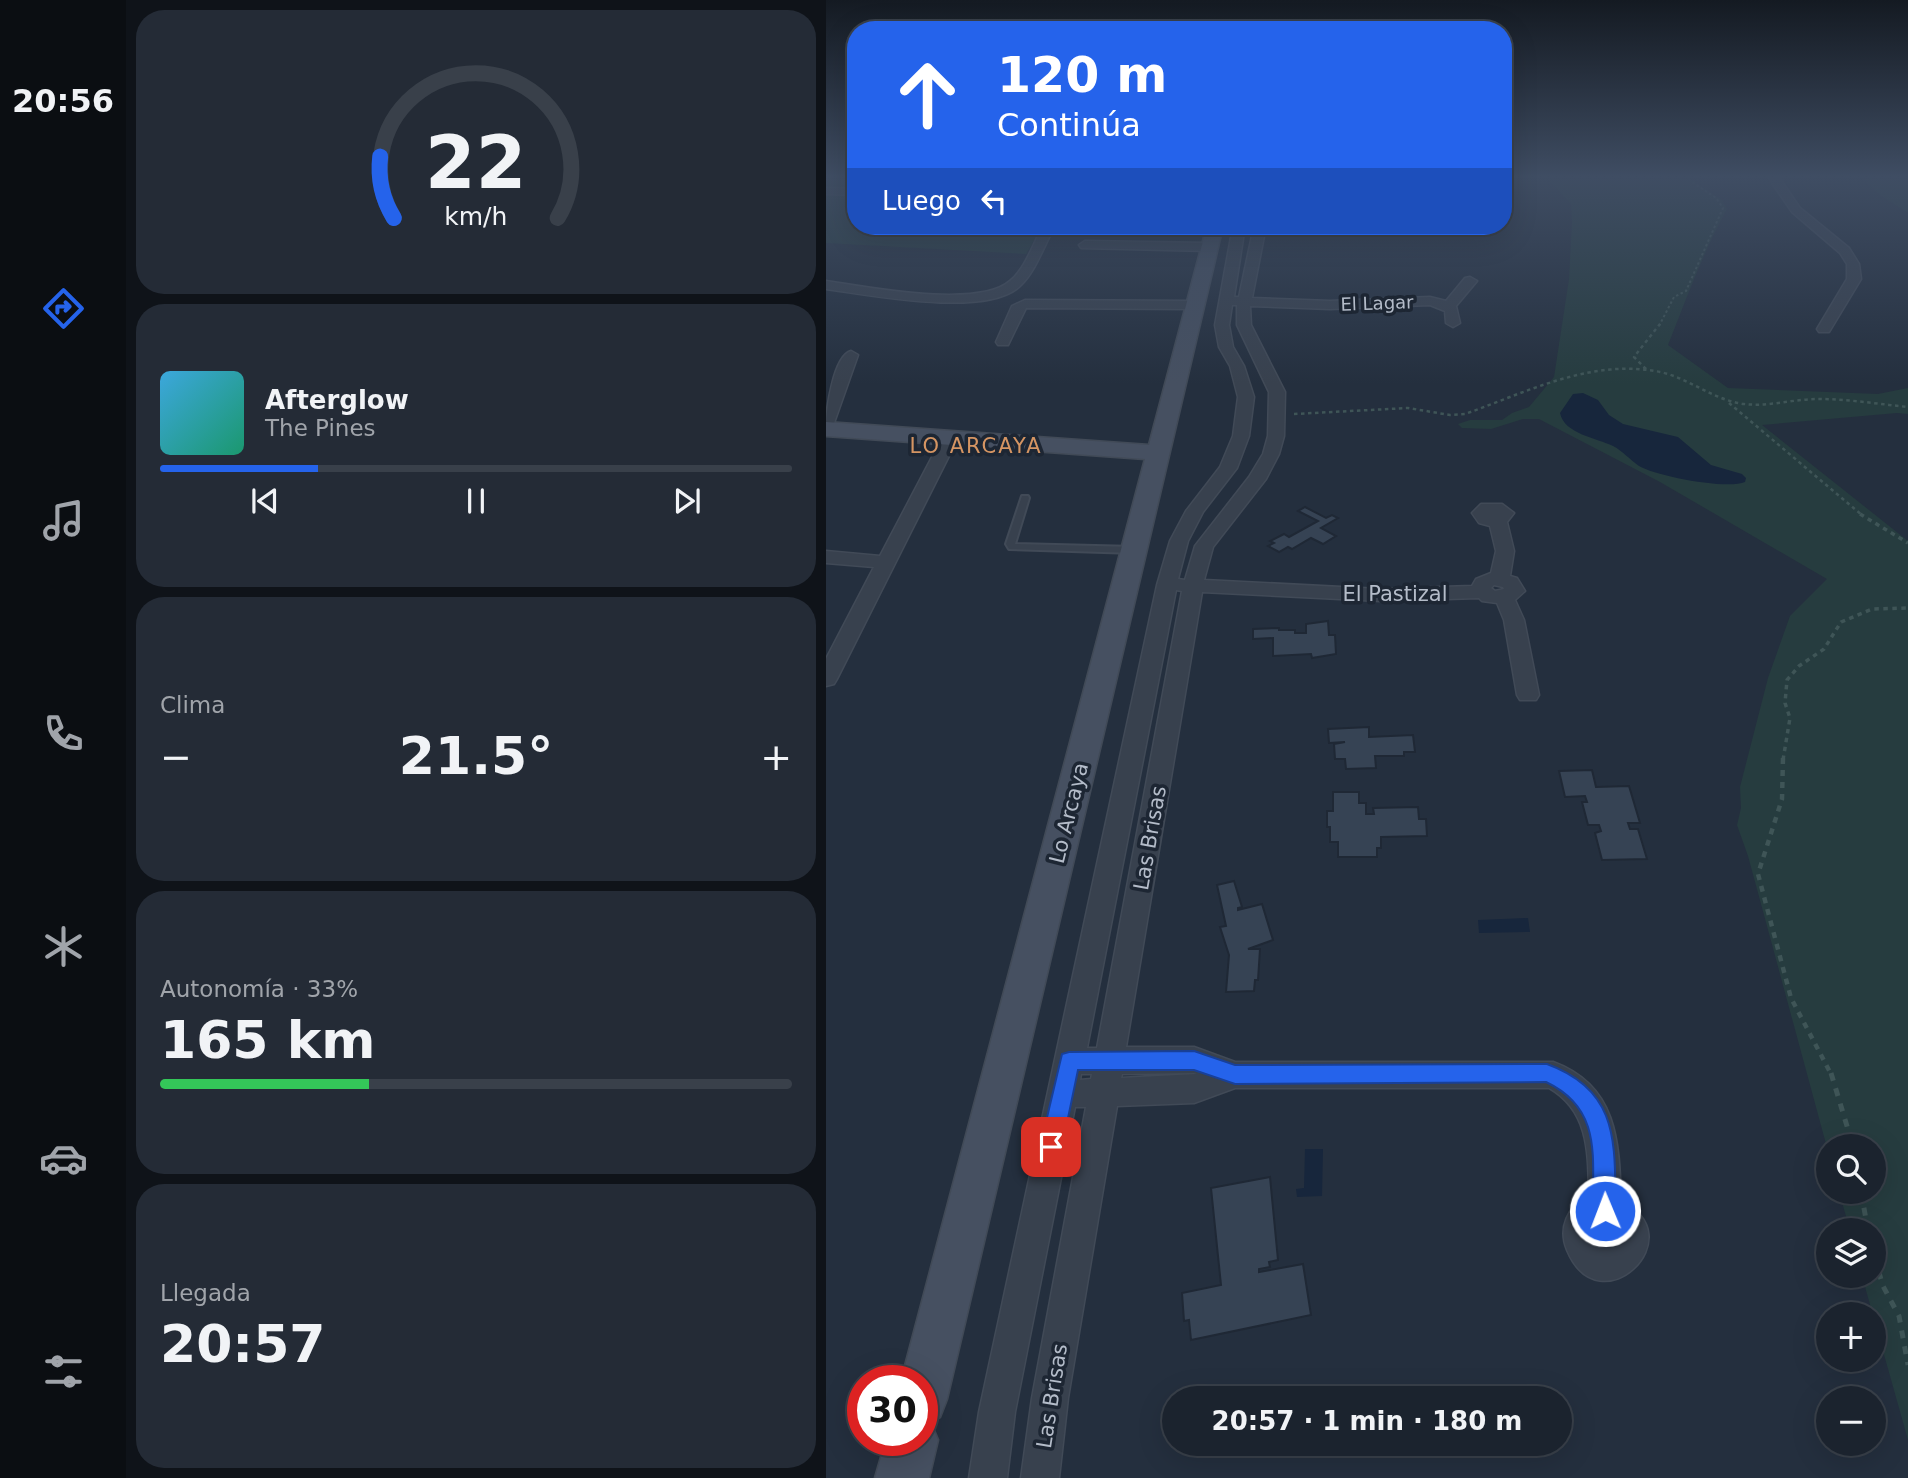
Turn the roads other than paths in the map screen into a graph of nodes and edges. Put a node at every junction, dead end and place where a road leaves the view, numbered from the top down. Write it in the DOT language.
graph roads {
  1 [pos="1038,246"];
  2 [pos="1214,246"];
  3 [pos="1236,246"];
  4 [pos="1251,246"];
  5 [pos="1839,246"];
  6 [pos="1470,281"];
  7 [pos="826,285"];
  8 [pos="1226,305"];
  9 [pos="1448,307"];
  10 [pos="1453,323"];
  11 [pos="1815,332"];
  12 [pos="1003,342"];
  13 [pos="851,355"];
  14 [pos="826,423"];
  15 [pos="1243,426"];
  16 [pos="1277,426"];
  17 [pos="826,429"];
  18 [pos="950,438"];
  19 [pos="1157,453"];
  20 [pos="1025,498"];
  21 [pos="1498,520"];
  22 [pos="1135,550"];
  23 [pos="826,557"];
  24 [pos="886,562"];
  25 [pos="1502,589"];
  26 [pos="1166,592"];
  27 [pos="1192,593"];
  28 [pos="826,679"];
  29 [pos="1528,695"];
  30 [pos="1069,1061"];
  31 [pos="1108,1077"];
  32 [pos="1062,1094"];
  33 [pos="1605,1211"];
  34 [pos="931,1365"];
  35 [pos="908,1456"];
  36 [pos="902,1478"];
  37 [pos="988,1478"];
  38 [pos="1040,1478"];
  1 -- 7 [label="street"];
  2 -- 8 [label="street, Lo Arcaya"];
  3 -- 8 [label="street, Las Brisas"];
  4 -- 8 [label="street, Las Brisas"];
  5 -- 11 [label="street"];
  6 -- 9 [label="street"];
  8 -- 9 [label="street, El Lagar"];
  8 -- 12 [label="street, El Lagar"];
  8 -- 15 [label="street, Las Brisas"];
  8 -- 16 [label="street, Las Brisas"];
  8 -- 19 [label="street, Lo Arcaya"];
  9 -- 10 [label="street"];
  13 -- 14 [label="street"];
  15 -- 16 [label="street"];
  15 -- 26 [label="street, Las Brisas"];
  16 -- 27 [label="street, Las Brisas"];
  17 -- 18 [label="street"];
  18 -- 19 [label="street"];
  18 -- 24 [label="street"];
  19 -- 22 [label="street, Lo Arcaya"];
  20 -- 22 [label="lane"];
  21 -- 25 [label="street"];
  22 -- 34 [label="street, Lo Arcaya"];
  23 -- 24 [label="street"];
  24 -- 28 [label="street"];
  25 -- 27 [label="street, El Pastizal"];
  25 -- 29 [label="street"];
  26 -- 27 [label="street, El Pastizal"];
  26 -- 30 [label="street, Las Brisas"];
  27 -- 31 [label="street, Las Brisas"];
  30 -- 31 [label="street"];
  30 -- 32 [label="street, Las Brisas"];
  31 -- 32 [label="street"];
  31 -- 33 [label="street"];
  31 -- 38 [label="street, Las Brisas"];
  32 -- 37 [label="street, Las Brisas"];
  35 -- 36 [label="street"];
}
